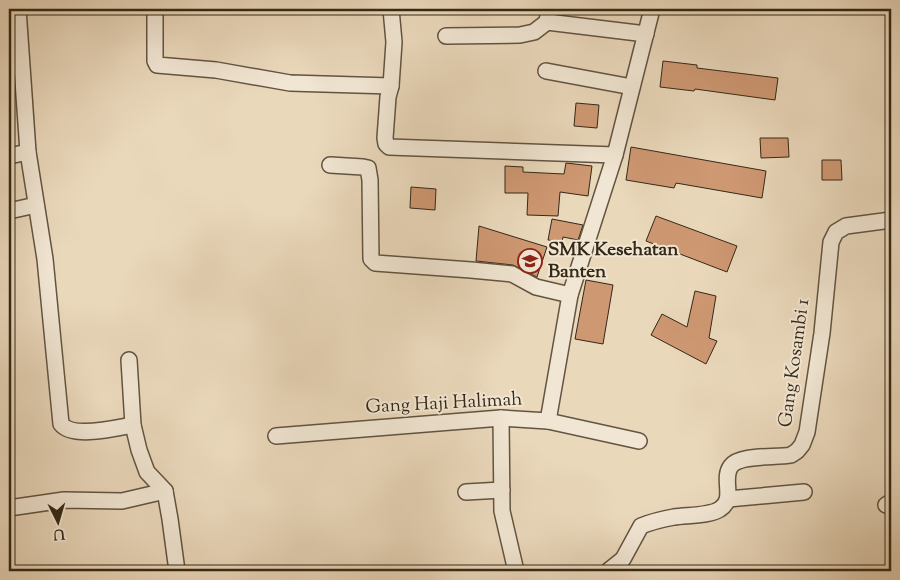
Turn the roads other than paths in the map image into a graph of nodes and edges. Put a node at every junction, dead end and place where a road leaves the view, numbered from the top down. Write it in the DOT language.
graph roads {
  1 [pos="18,9"];
  2 [pos="155,9"];
  3 [pos="391,9"];
  4 [pos="652,9"];
  5 [pos="548,15"];
  6 [pos="646,34"];
  7 [pos="446,36"];
  8 [pos="546,71"];
  9 [pos="391,86"];
  10 [pos="632,87"];
  11 [pos="28,152"];
  12 [pos="615,155"];
  13 [pos="9,156"];
  14 [pos="330,165"];
  15 [pos="36,205"];
  16 [pos="9,211"];
  17 [pos="891,220"];
  18 [pos="570,295"];
  19 [pos="129,360"];
  20 [pos="501,418"];
  21 [pos="548,421"];
  22 [pos="133,425"];
  23 [pos="276,436"];
  24 [pos="638,441"];
  25 [pos="502,490"];
  26 [pos="165,491"];
  27 [pos="466,492"];
  28 [pos="804,492"];
  29 [pos="728,499"];
  30 [pos="9,508"];
  31 [pos="176,571"];
  32 [pos="516,571"];
  33 [pos="608,571"];
  1 -- 11 [label="street"];
  2 -- 9 [label="street"];
  3 -- 9 [label="street"];
  4 -- 6 [label="street, Gang Haji Halimah"];
  5 -- 6 [label="street"];
  5 -- 7 [label="street"];
  6 -- 10 [label="street, Gang Haji Halimah"];
  8 -- 10 [label="street"];
  9 -- 12 [label="street"];
  10 -- 12 [label="street, Gang Haji Halimah"];
  11 -- 13 [label="street"];
  11 -- 15 [label="street"];
  12 -- 18 [label="street, Gang Haji Halimah"];
  14 -- 18 [label="street"];
  15 -- 16 [label="street"];
  15 -- 22 [label="street"];
  17 -- 29 [label="street, Gang Kosambi 1"];
  18 -- 21 [label="street, Gang Haji Halimah"];
  19 -- 22 [label="street"];
  20 -- 21 [label="street, Gang Haji Halimah"];
  20 -- 23 [label="street, Gang Haji Halimah"];
  20 -- 25 [label="street"];
  21 -- 24 [label="street"];
  22 -- 26 [label="street"];
  25 -- 27 [label="street"];
  25 -- 32 [label="street"];
  26 -- 30 [label="street"];
  26 -- 31 [label="street"];
  28 -- 29 [label="street"];
  29 -- 33 [label="street"];
}
